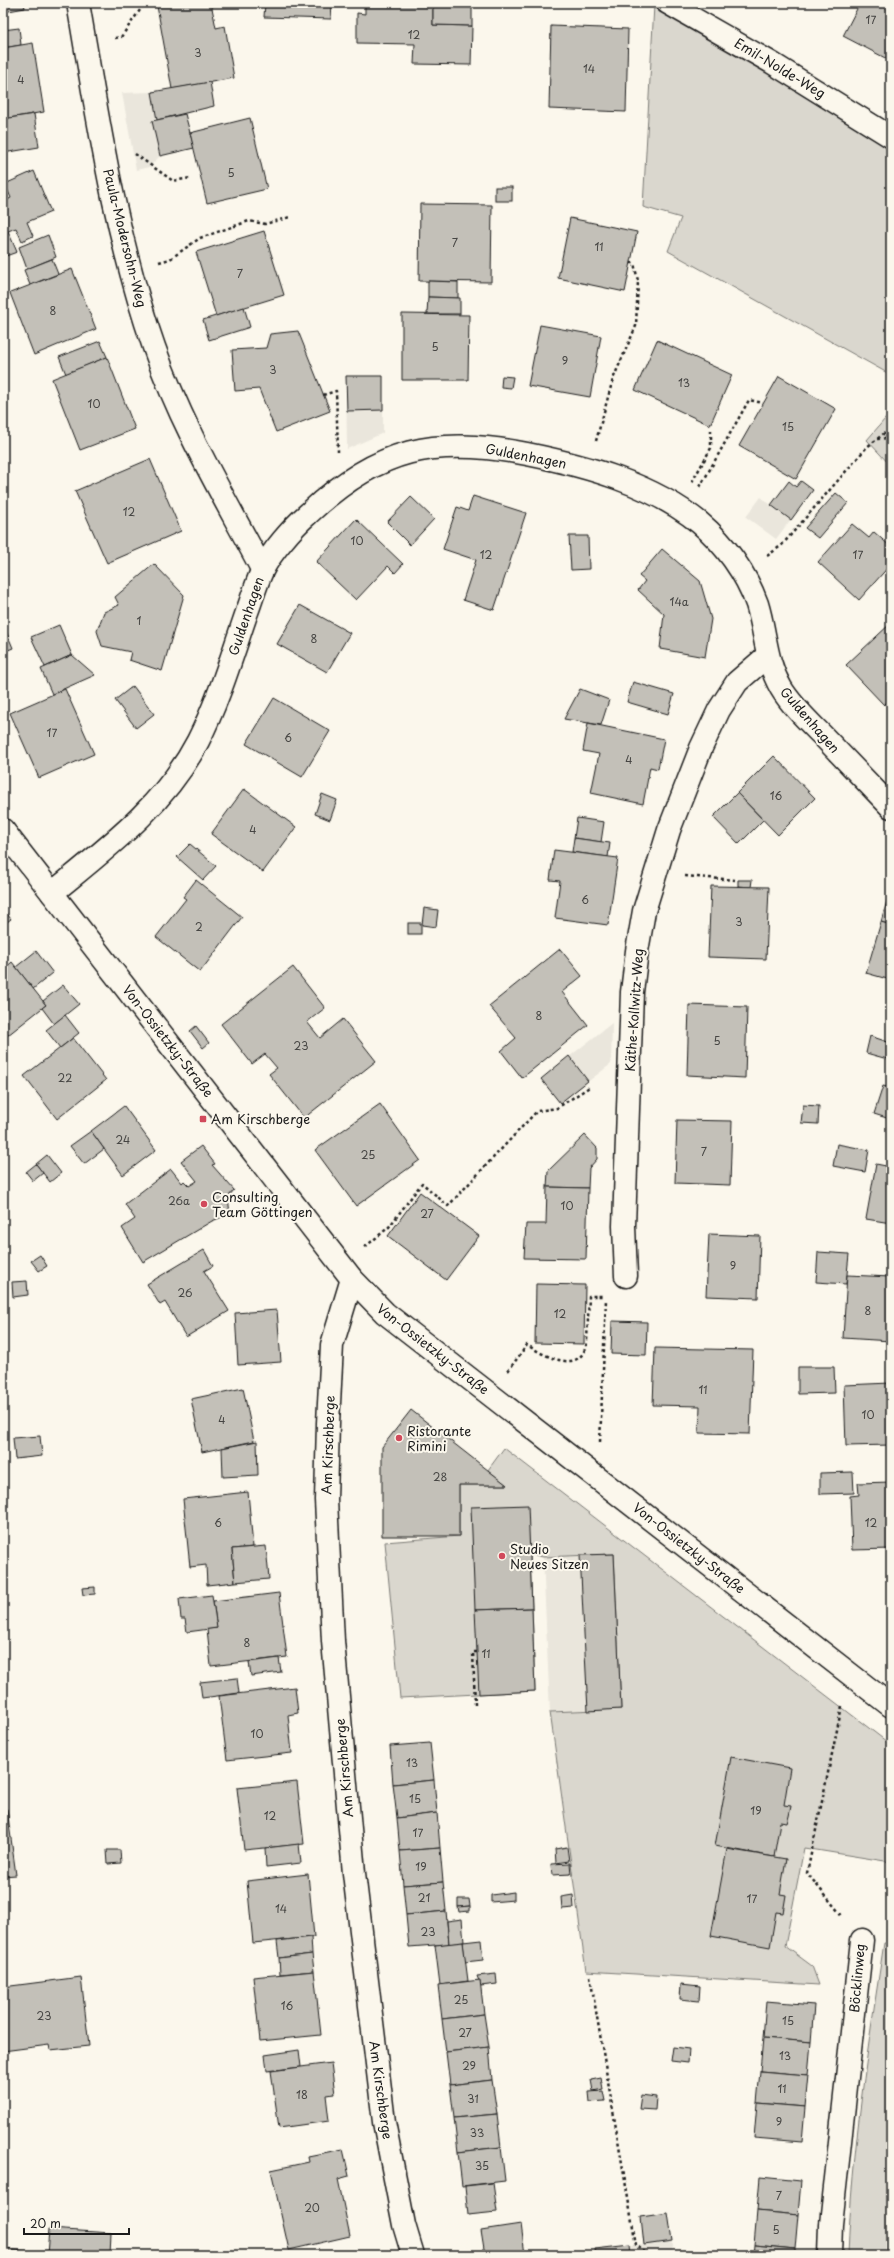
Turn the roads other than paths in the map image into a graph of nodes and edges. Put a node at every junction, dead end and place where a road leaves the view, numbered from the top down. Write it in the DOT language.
graph roads {
  1 [pos="78,3"];
  2 [pos="667,3"];
  3 [pos="891,136"];
  4 [pos="262,569"];
  5 [pos="767,656"];
  6 [pos="891,807"];
  7 [pos="3,830"];
  8 [pos="52,893"];
  9 [pos="626,1276"];
  10 [pos="352,1279"];
  11 [pos="891,1706"];
  12 [pos="862,1940"];
  13 [pos="413,2255"];
  14 [pos="830,2255"];
  1 -- 4 [label="street, Paula-Modersohn-Weg"];
  2 -- 3 [label="lane, Emil-Nolde-Weg"];
  4 -- 5 [label="street, Guldenhagen"];
  4 -- 8 [label="street, Guldenhagen"];
  5 -- 6 [label="street, Guldenhagen"];
  5 -- 9 [label="street, Käthe-Kollwitz-Weg"];
  7 -- 8 [label="street, Von-Ossietzky-Straße"];
  8 -- 10 [label="street, Von-Ossietzky-Straße"];
  10 -- 11 [label="street, Von-Ossietzky-Straße"];
  10 -- 13 [label="street, Am Kirschberge"];
  12 -- 14 [label="street, Böcklinweg"];
}
